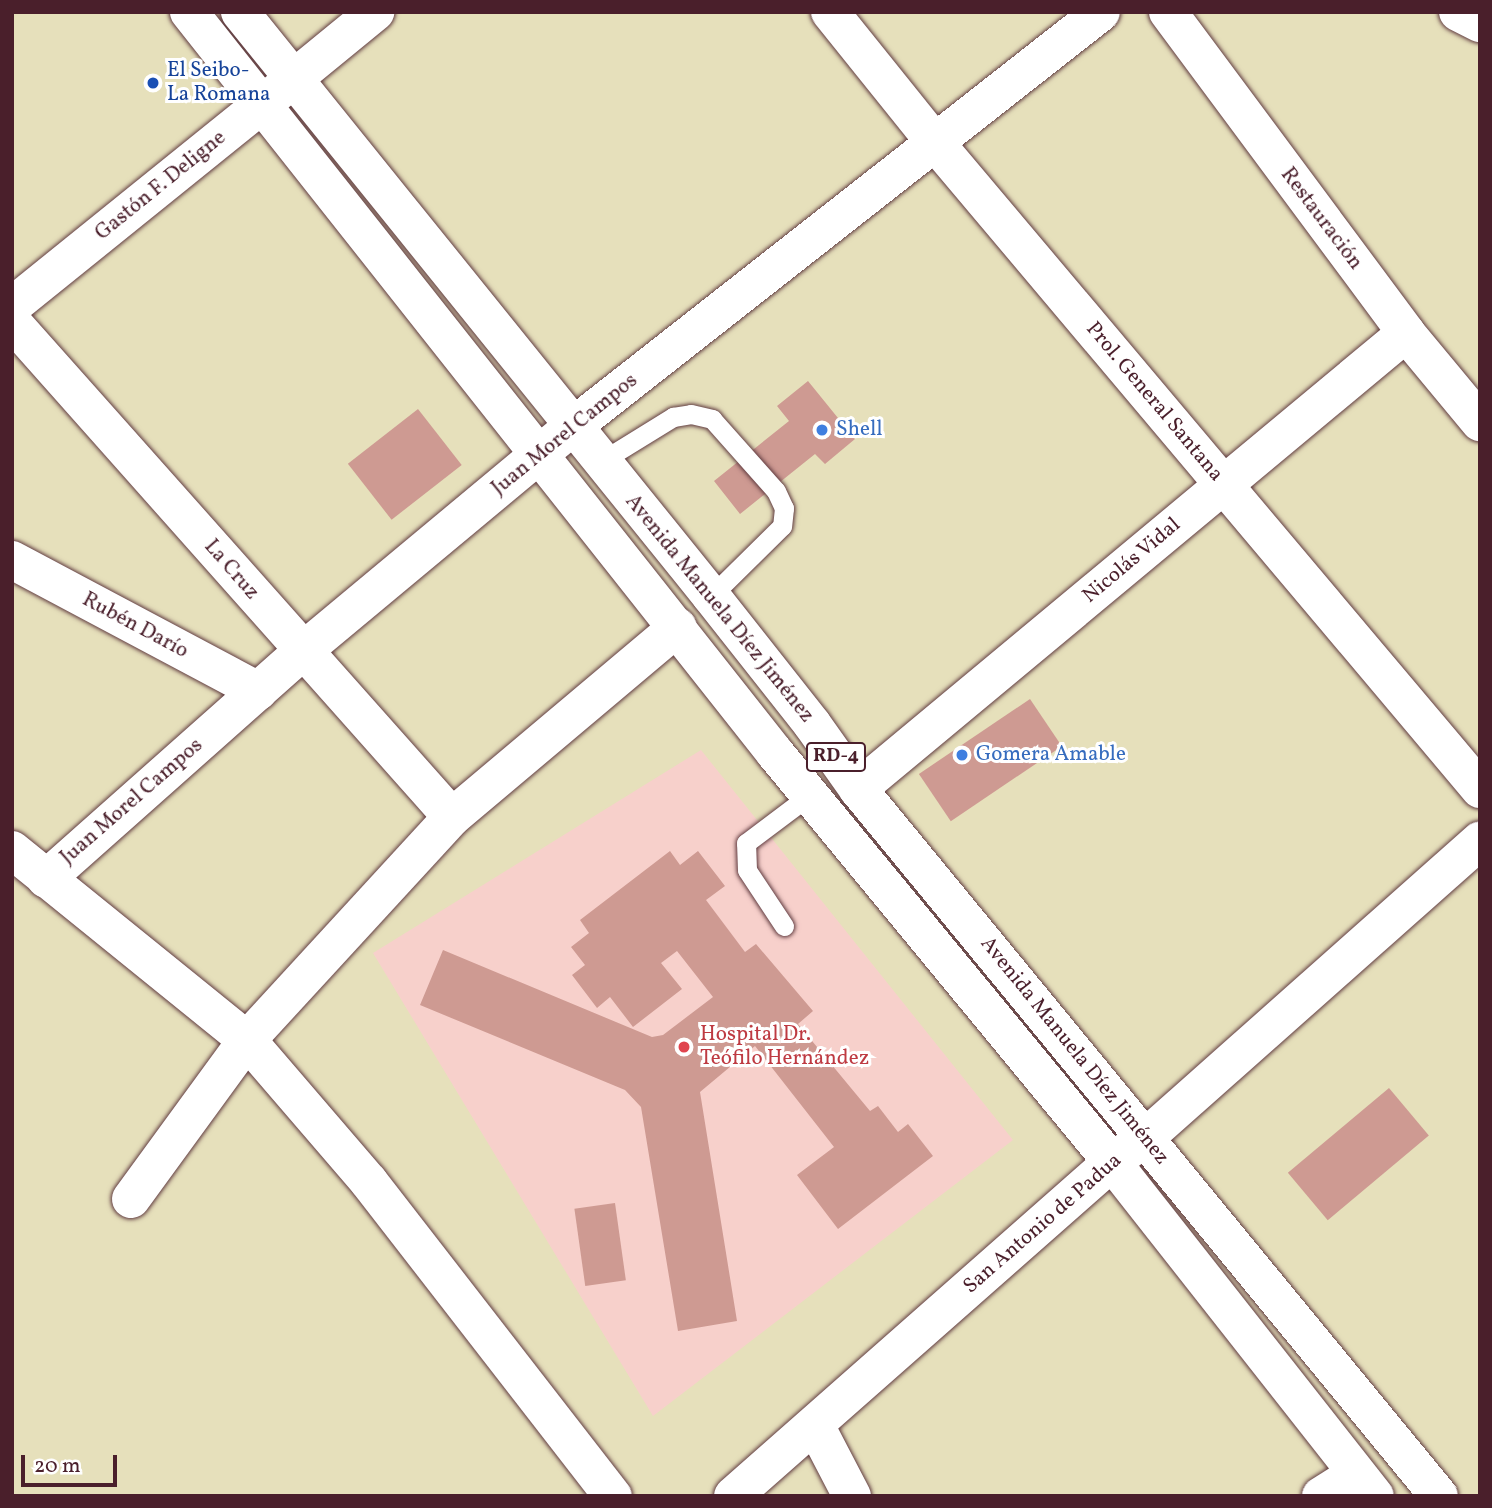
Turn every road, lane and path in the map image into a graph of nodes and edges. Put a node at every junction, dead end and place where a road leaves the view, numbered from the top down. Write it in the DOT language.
graph roads {
  1 [pos="189,12"];
  2 [pos="240,12"];
  3 [pos="375,12"];
  4 [pos="830,12"];
  5 [pos="1101,12"];
  6 [pos="1168,12"];
  7 [pos="1458,12"];
  8 [pos="1480,23"];
  9 [pos="293,78"];
  10 [pos="264,103"];
  11 [pos="933,141"];
  12 [pos="12,306"];
  13 [pos="12,322"];
  14 [pos="1406,333"];
  15 [pos="1480,422"];
  16 [pos="572,427"];
  17 [pos="539,456"];
  18 [pos="600,462"];
  19 [pos="1224,484"];
  20 [pos="12,560"];
  21 [pos="711,596"];
  22 [pos="678,627"];
  23 [pos="303,651"];
  24 [pos="258,691"];
  25 [pos="858,789"];
  26 [pos="1480,789"];
  27 [pos="810,796"];
  28 [pos="452,817"];
  29 [pos="1480,841"];
  30 [pos="12,850"];
  31 [pos="46,878"];
  32 [pos="784,926"];
  33 [pos="998,955"];
  34 [pos="964,982"];
  35 [pos="247,1040"];
  36 [pos="1145,1138"];
  37 [pos="1112,1162"];
  38 [pos="131,1199"];
  39 [pos="816,1425"];
  40 [pos="1366,1485"];
  41 [pos="613,1496"];
  42 [pos="733,1496"];
  43 [pos="852,1496"];
  44 [pos="1321,1496"];
  45 [pos="1439,1496"];
  1 -- 10 [label="street, Avenida Manuela Díez Jiménez / RD-4"];
  2 -- 9 [label="street, Avenida Manuela Díez Jiménez / RD-4"];
  3 -- 9 [label="street, Gastón F. Deligne"];
  4 -- 11 [label="street, Prol. General Santana"];
  5 -- 11 [label="street, Juan Morel Campos"];
  6 -- 14 [label="street, Restauración"];
  7 -- 8 [label="street"];
  9 -- 10 [label="street, Gastón F. Deligne"];
  9 -- 16 [label="street, Avenida Manuela Díez Jiménez / RD-4"];
  10 -- 12 [label="street, Gastón F. Deligne"];
  10 -- 17 [label="street, Avenida Manuela Díez Jiménez / RD-4"];
  11 -- 16 [label="street, Juan Morel Campos"];
  11 -- 19 [label="street, Prol. General Santana"];
  13 -- 23 [label="street, La Cruz"];
  14 -- 15 [label="street, Restauración"];
  14 -- 19 [label="street, Nicolás Vidal"];
  16 -- 17 [label="street, Juan Morel Campos"];
  16 -- 18 [label="street, Avenida Manuela Díez Jiménez / RD-4"];
  17 -- 22 [label="street, Avenida Manuela Díez Jiménez / RD-4"];
  17 -- 23 [label="street, Juan Morel Campos"];
  18 -- 21 [label="street, Avenida Manuela Díez Jiménez / RD-4"];
  18 -- 21 [label="lane"];
  19 -- 25 [label="street, Nicolás Vidal"];
  19 -- 26 [label="street, Prol. General Santana"];
  20 -- 24 [label="street, Rubén Darío"];
  21 -- 25 [label="street, Avenida Manuela Díez Jiménez / RD-4"];
  22 -- 27 [label="street, Avenida Manuela Díez Jiménez / RD-4"];
  22 -- 28 [label="street"];
  23 -- 24 [label="street, Juan Morel Campos"];
  23 -- 28 [label="street, La Cruz"];
  24 -- 31 [label="street, Juan Morel Campos"];
  25 -- 33 [label="street, Avenida Manuela Díez Jiménez / RD-4"];
  27 -- 32 [label="lane"];
  27 -- 34 [label="street, Avenida Manuela Díez Jiménez / RD-4"];
  28 -- 35 [label="street"];
  29 -- 36 [label="street, San Antonio de Padua"];
  30 -- 31 [label="street"];
  31 -- 35 [label="street"];
  33 -- 34 [label="street"];
  33 -- 36 [label="street, Avenida Manuela Díez Jiménez / RD-4"];
  34 -- 37 [label="street, Avenida Manuela Díez Jiménez / RD-4"];
  35 -- 38 [label="street"];
  35 -- 41 [label="street"];
  36 -- 37 [label="street, San Antonio de Padua"];
  36 -- 45 [label="street, Avenida Manuela Díez Jiménez / RD-4"];
  37 -- 39 [label="street, San Antonio de Padua"];
  37 -- 40 [label="street, Avenida Manuela Díez Jiménez / RD-4"];
  39 -- 42 [label="street, San Antonio de Padua"];
  39 -- 43 [label="street"];
  40 -- 44 [label="street"];
}
